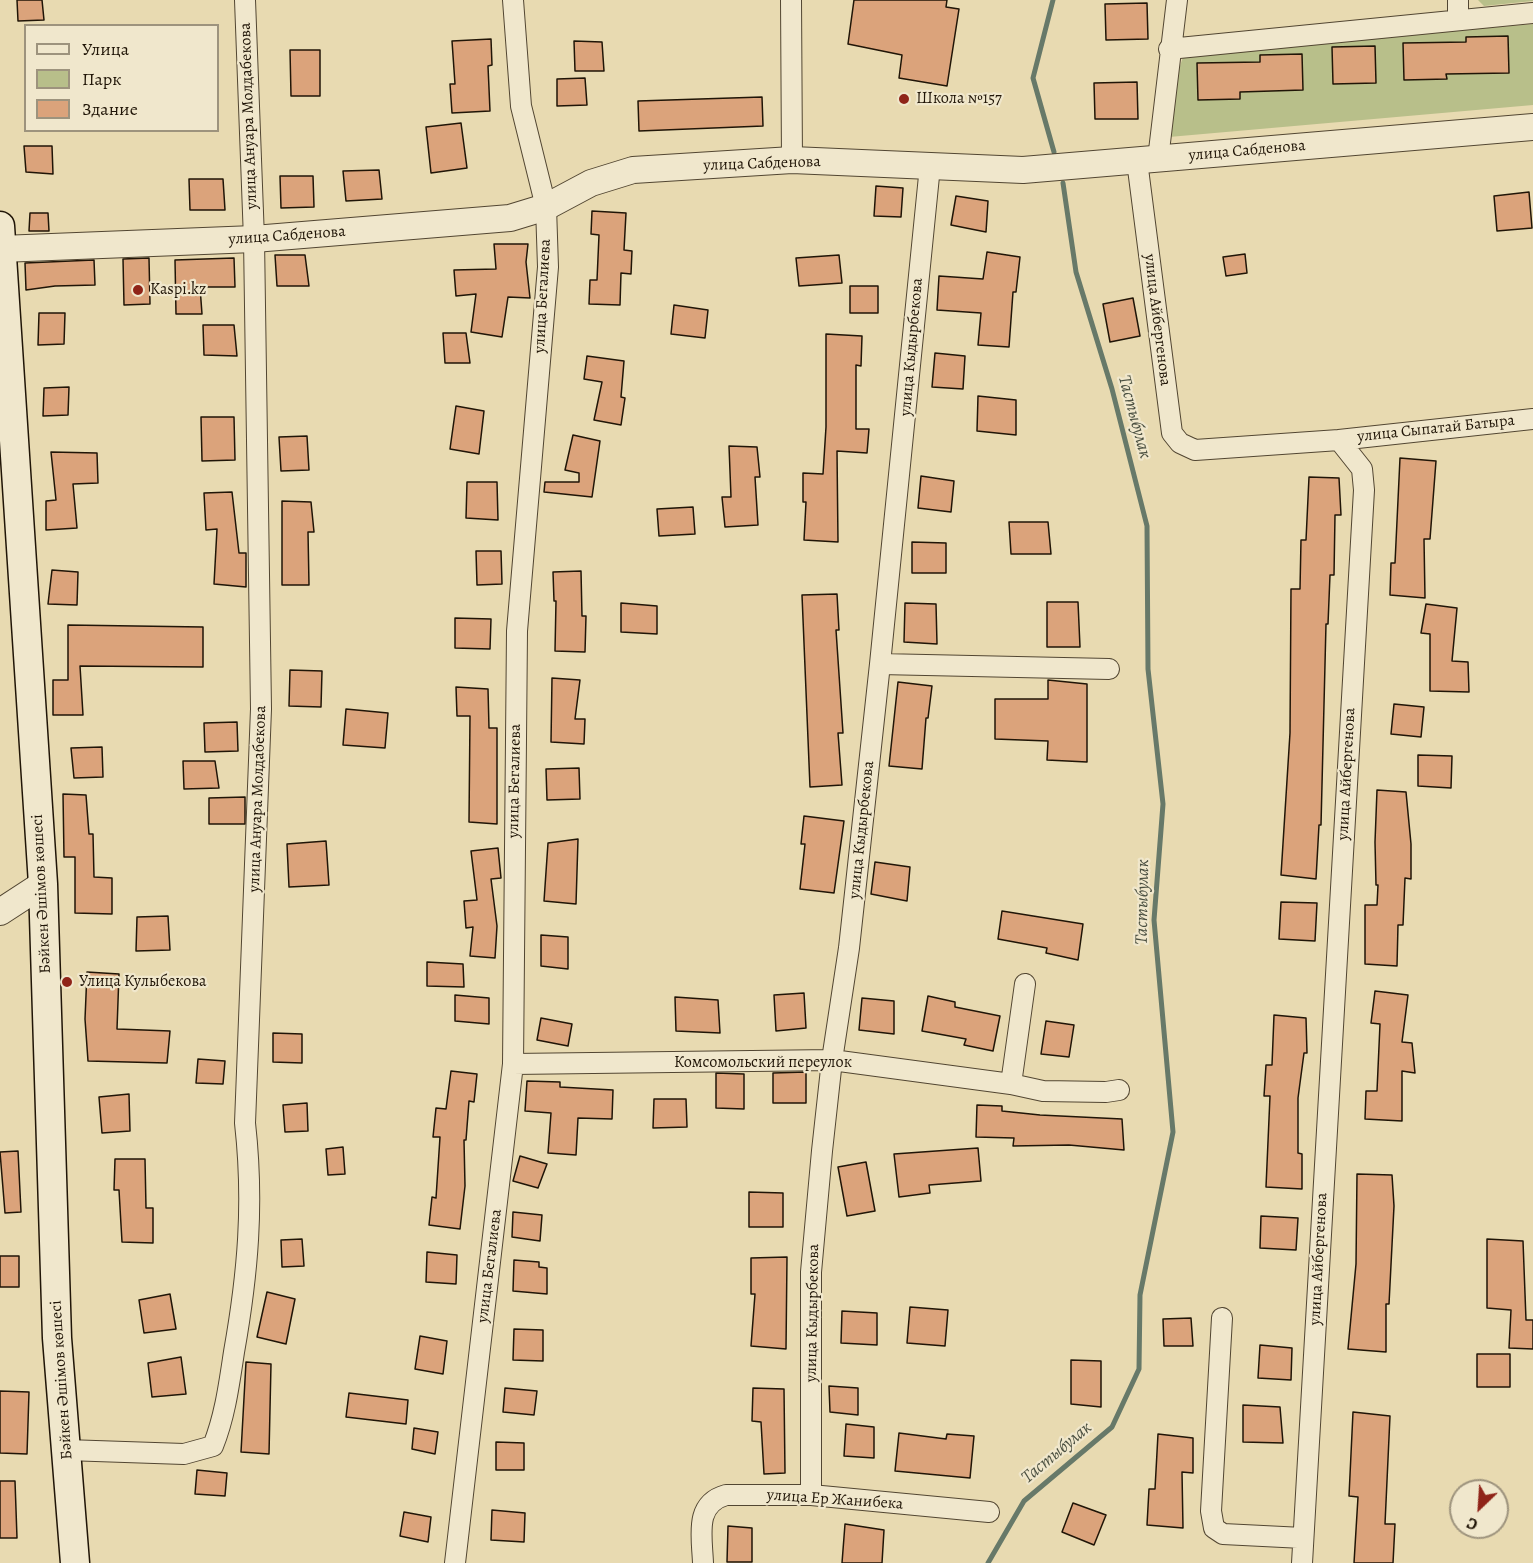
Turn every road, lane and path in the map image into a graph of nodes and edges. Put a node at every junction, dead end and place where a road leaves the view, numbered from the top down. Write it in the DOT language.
graph roads {
  1 [pos="245,0"];
  2 [pos="513,0"];
  3 [pos="791,0"];
  4 [pos="1177,0"];
  5 [pos="1458,10"];
  6 [pos="1533,13"];
  7 [pos="1170,49"];
  8 [pos="1533,127"];
  9 [pos="792,160"];
  10 [pos="1147,160"];
  11 [pos="930,166"];
  12 [pos="546,207"];
  13 [pos="254,239"];
  14 [pos="0,241"];
  15 [pos="1533,419"];
  16 [pos="1339,440"];
  17 [pos="880,664"];
  18 [pos="1109,669"];
  19 [pos="43,884"];
  20 [pos="0,912"];
  21 [pos="1025,984"];
  22 [pos="832,1060"];
  23 [pos="513,1064"];
  24 [pos="1011,1084"];
  25 [pos="1119,1090"];
  26 [pos="1222,1318"];
  27 [pos="66,1450"];
  28 [pos="811,1495"];
  29 [pos="989,1512"];
  30 [pos="1303,1538"];
  31 [pos="75,1563"];
  32 [pos="455,1563"];
  33 [pos="703,1563"];
  34 [pos="1302,1563"];
  1 -- 13 [label="street, улица Ануара Молдабекова"];
  2 -- 12 [label="street, улица Бегалиева"];
  3 -- 9 [label="street"];
  4 -- 7 [label="street, улица Айбергенова"];
  5 -- 6 [label="street"];
  5 -- 7 [label="street"];
  7 -- 10 [label="street, улица Айбергенова"];
  8 -- 10 [label="street, улица Сабденова"];
  9 -- 11 [label="street, улица Сабденова"];
  9 -- 12 [label="street, улица Сабденова"];
  10 -- 11 [label="street, улица Сабденова"];
  10 -- 16 [label="street, улица Айбергенова"];
  11 -- 17 [label="street, улица Кыдырбекова"];
  12 -- 13 [label="street, улица Сабденова"];
  12 -- 23 [label="street, улица Бегалиева"];
  13 -- 14 [label="street, улица Сабденова"];
  13 -- 27 [label="street, улица Ануара Молдабекова"];
  14 -- 19 [label="main road, Бәйкен Әшімов көшесі"];
  15 -- 16 [label="street, улица Сыпатай Батыра"];
  16 -- 30 [label="street, улица Айбергенова"];
  17 -- 18 [label="street"];
  17 -- 22 [label="street, улица Кыдырбекова"];
  19 -- 20 [label="street"];
  19 -- 27 [label="main road, Бәйкен Әшімов көшесі"];
  21 -- 24 [label="street"];
  22 -- 23 [label="street, Комсомольский переулок"];
  22 -- 24 [label="street, Комсомольский переулок"];
  22 -- 28 [label="street, улица Кыдырбекова"];
  23 -- 32 [label="street, улица Бегалиева"];
  24 -- 25 [label="street, Комсомольский переулок"];
  26 -- 30 [label="street"];
  27 -- 31 [label="main road, Бәйкен Әшімов көшесі"];
  28 -- 29 [label="street, улица Ер Жанибека"];
  28 -- 33 [label="street, улица Ер Жанибека"];
  30 -- 34 [label="street, улица Айбергенова"];
}
